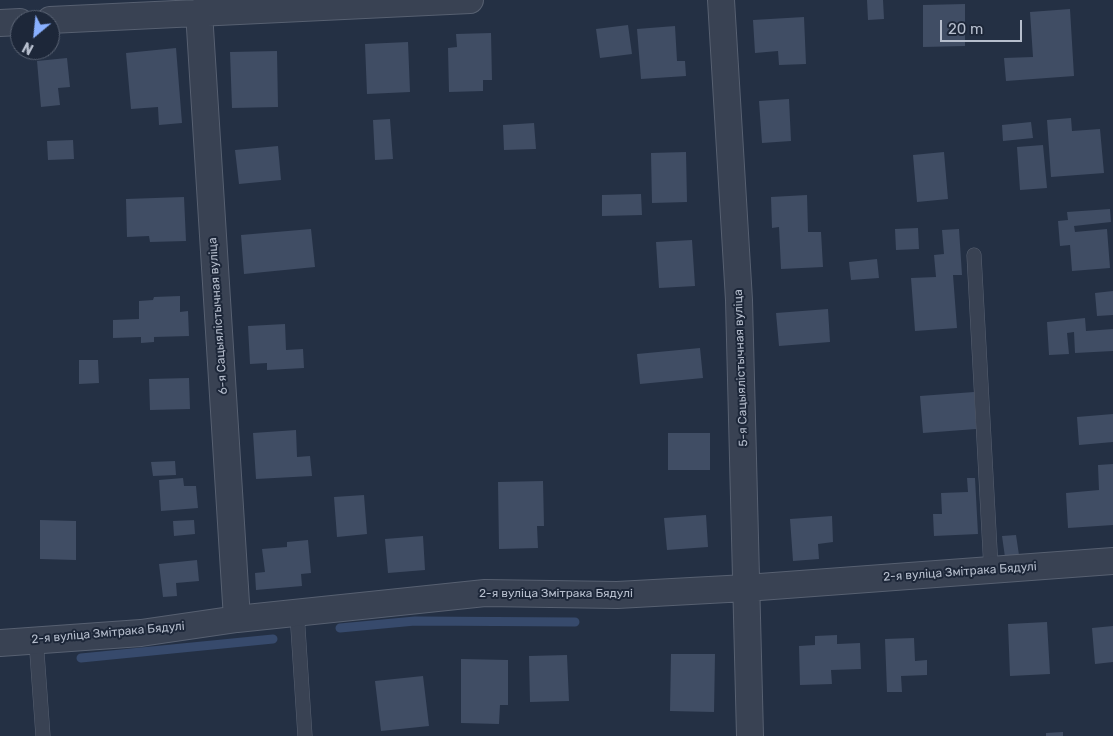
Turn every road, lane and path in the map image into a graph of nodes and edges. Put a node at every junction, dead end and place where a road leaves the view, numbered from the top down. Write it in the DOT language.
graph roads {
  1 [pos="470,0"];
  2 [pos="720,0"];
  3 [pos="199,12"];
  4 [pos="60,19"];
  5 [pos="974,255"];
  6 [pos="1113,561"];
  7 [pos="991,569"];
  8 [pos="746,588"];
  9 [pos="297,613"];
  10 [pos="237,619"];
  11 [pos="36,640"];
  12 [pos="0,643"];
  13 [pos="44,736"];
  14 [pos="305,736"];
  15 [pos="750,736"];
  1 -- 3 [label="street"];
  2 -- 8 [label="street, 5-я Сацыялістычная вуліца"];
  3 -- 4 [label="street"];
  3 -- 10 [label="street, 6-я Сацыялістычная вуліца"];
  5 -- 7 [label="lane"];
  6 -- 7 [label="street, 2-я вуліца Змітрака Бядулі"];
  7 -- 8 [label="street, 2-я вуліца Змітрака Бядулі"];
  8 -- 9 [label="street, 2-я вуліца Змітрака Бядулі"];
  8 -- 15 [label="street, 5-я Сацыялістычная вуліца"];
  9 -- 10 [label="street, 2-я вуліца Змітрака Бядулі"];
  9 -- 14 [label="lane"];
  10 -- 11 [label="street, 2-я вуліца Змітрака Бядулі"];
  11 -- 12 [label="street, 2-я вуліца Змітрака Бядулі"];
  11 -- 13 [label="lane"];
}
